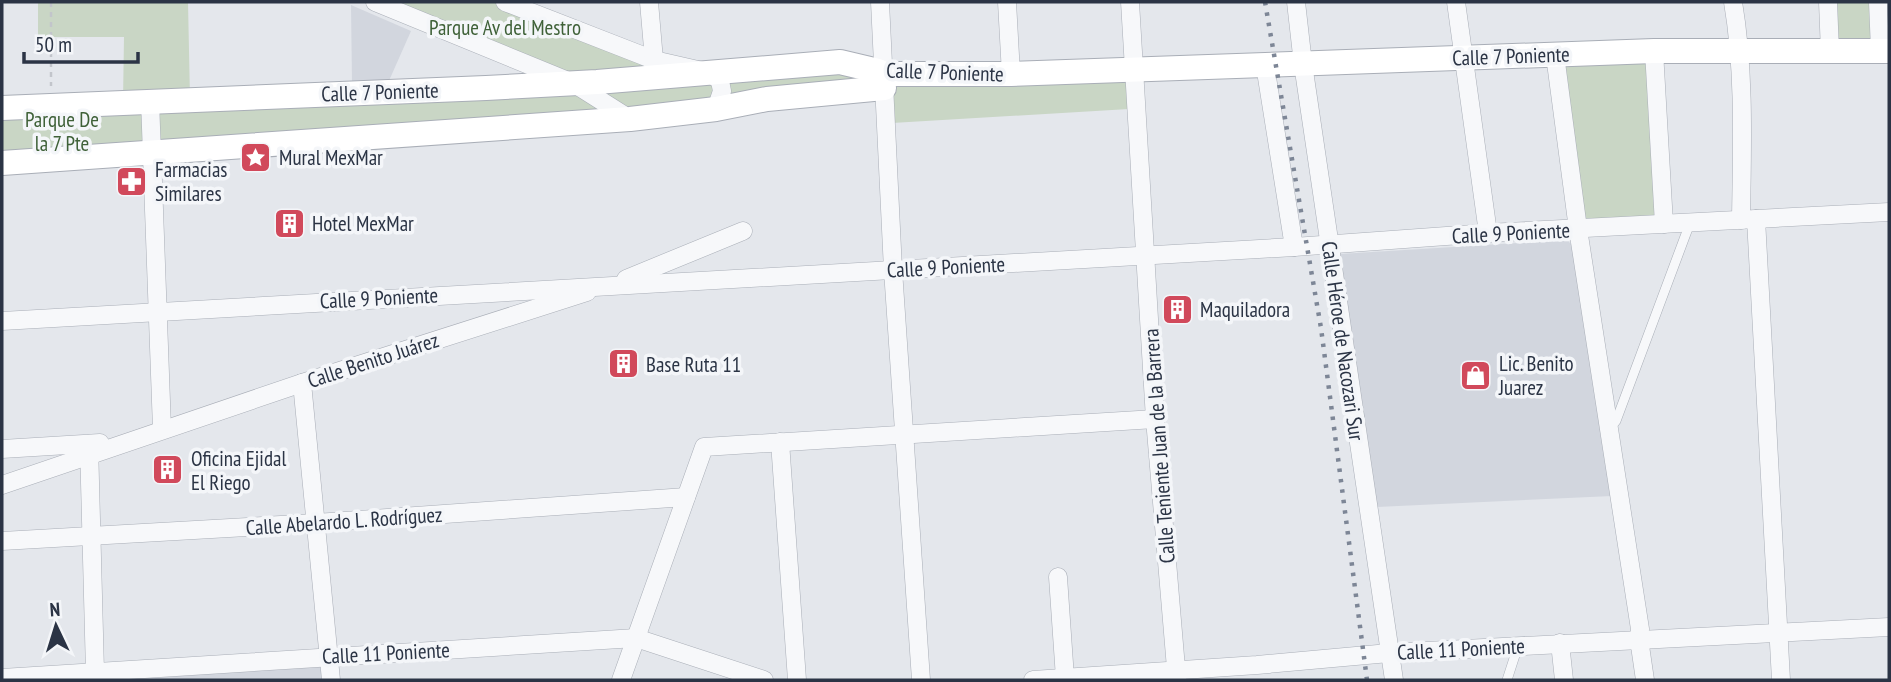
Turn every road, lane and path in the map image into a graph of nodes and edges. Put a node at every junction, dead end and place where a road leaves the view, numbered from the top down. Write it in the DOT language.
graph roads {
  1 [pos="51,2"];
  2 [pos="375,2"];
  3 [pos="505,2"];
  4 [pos="649,2"];
  5 [pos="880,2"];
  6 [pos="1007,2"];
  7 [pos="1130,2"];
  8 [pos="1296,2"];
  9 [pos="1456,2"];
  10 [pos="1733,2"];
  11 [pos="1828,2"];
  12 [pos="1878,2"];
  13 [pos="404,8"];
  14 [pos="532,8"];
  15 [pos="1654,51"];
  16 [pos="1738,51"];
  17 [pos="1885,51"];
  18 [pos="1829,52"];
  19 [pos="1555,55"];
  20 [pos="1464,57"];
  21 [pos="654,60"];
  22 [pos="1303,64"];
  23 [pos="1265,65"];
  24 [pos="1134,68"];
  25 [pos="711,72"];
  26 [pos="1011,74"];
  27 [pos="884,81"];
  28 [pos="573,83"];
  29 [pos="150,100"];
  30 [pos="51,105"];
  31 [pos="2,108"];
  32 [pos="716,109"];
  33 [pos="630,119"];
  34 [pos="152,153"];
  35 [pos="2,163"];
  36 [pos="1889,212"];
  37 [pos="1749,220"];
  38 [pos="1690,223"];
  39 [pos="1664,224"];
  40 [pos="1578,229"];
  41 [pos="743,231"];
  42 [pos="1488,233"];
  43 [pos="1329,245"];
  44 [pos="1294,247"];
  45 [pos="1146,255"];
  46 [pos="893,270"];
  47 [pos="612,284"];
  48 [pos="159,312"];
  49 [pos="2,321"];
  50 [pos="302,383"];
  51 [pos="1155,419"];
  52 [pos="1610,427"];
  53 [pos="162,429"];
  54 [pos="905,434"];
  55 [pos="780,442"];
  56 [pos="2,449"];
  57 [pos="89,449"];
  58 [pos="2,485"];
  59 [pos="686,497"];
  60 [pos="316,523"];
  61 [pos="90,536"];
  62 [pos="2,541"];
  63 [pos="1058,577"];
  64 [pos="1889,627"];
  65 [pos="1779,633"];
  66 [pos="636,638"];
  67 [pos="1639,639"];
  68 [pos="1560,643"];
  69 [pos="1518,646"];
  70 [pos="1389,653"];
  71 [pos="328,656"];
  72 [pos="95,672"];
  73 [pos="1258,672"];
  74 [pos="1177,675"];
  75 [pos="42,677"];
  76 [pos="2,678"];
  77 [pos="1065,678"];
  78 [pos="331,680"];
  79 [pos="621,680"];
  80 [pos="764,680"];
  81 [pos="797,680"];
  82 [pos="921,680"];
  83 [pos="1042,680"];
  84 [pos="1394,680"];
  85 [pos="1507,680"];
  86 [pos="1564,680"];
  87 [pos="1645,680"];
  88 [pos="1781,680"];
  1 -- 30 [label="path"];
  2 -- 13 [label="street"];
  3 -- 14 [label="street"];
  4 -- 21 [label="street"];
  5 -- 27 [label="street"];
  6 -- 26 [label="street"];
  7 -- 24 [label="street, Calle Teniente Juan de la Barrera"];
  8 -- 22 [label="street, Calle Héroe de Nacozari Sur"];
  9 -- 20 [label="street"];
  10 -- 16 [label="street"];
  11 -- 18 [label="street"];
  12 -- 17 [label="street"];
  13 -- 28 [label="street"];
  14 -- 21 [label="street"];
  15 -- 16 [label="main road, Calle 7 Poniente"];
  15 -- 19 [label="main road, Calle 7 Poniente"];
  15 -- 39 [label="street"];
  16 -- 18 [label="main road, Calle 7 Poniente"];
  16 -- 37 [label="street"];
  17 -- 18 [label="main road, Calle 7 Poniente"];
  19 -- 20 [label="main road, Calle 7 Poniente"];
  19 -- 40 [label="street"];
  20 -- 22 [label="main road, Calle 7 Poniente"];
  20 -- 42 [label="street"];
  21 -- 25 [label="street"];
  22 -- 23 [label="main road, Calle 7 Poniente"];
  22 -- 43 [label="street, Calle Héroe de Nacozari Sur"];
  23 -- 24 [label="main road, Calle 7 Poniente"];
  23 -- 44 [label="street"];
  24 -- 26 [label="main road, Calle 7 Poniente"];
  24 -- 45 [label="street, Calle Teniente Juan de la Barrera"];
  25 -- 27 [label="main road, Calle 7 Poniente"];
  25 -- 28 [label="main road, Calle 7 Poniente"];
  25 -- 32 [label="street"];
  26 -- 27 [label="main road, Calle 7 Poniente"];
  27 -- 32 [label="main road, Calle 7 Poniente"];
  27 -- 46 [label="street"];
  28 -- 29 [label="main road, Calle 7 Poniente"];
  28 -- 33 [label="street"];
  29 -- 30 [label="main road, Calle 7 Poniente"];
  29 -- 34 [label="street"];
  30 -- 31 [label="main road, Calle 7 Poniente"];
  32 -- 33 [label="main road, Calle 7 Poniente"];
  33 -- 34 [label="main road, Calle 7 Poniente"];
  34 -- 35 [label="main road, Calle 7 Poniente"];
  34 -- 48 [label="street"];
  36 -- 37 [label="street, Calle 9 Poniente"];
  37 -- 38 [label="street, Calle 9 Poniente"];
  37 -- 65 [label="street"];
  38 -- 39 [label="street, Calle 9 Poniente"];
  38 -- 52 [label="lane"];
  39 -- 40 [label="street, Calle 9 Poniente"];
  40 -- 42 [label="street, Calle 9 Poniente"];
  40 -- 52 [label="street"];
  41 -- 47 [label="street, Calle Benito Juárez"];
  42 -- 43 [label="street, Calle 9 Poniente"];
  43 -- 44 [label="street, Calle 9 Poniente"];
  43 -- 70 [label="street, Calle Héroe de Nacozari Sur"];
  44 -- 45 [label="street, Calle 9 Poniente"];
  45 -- 46 [label="street, Calle 9 Poniente"];
  45 -- 51 [label="street, Calle Teniente Juan de la Barrera"];
  46 -- 47 [label="street, Calle 9 Poniente"];
  46 -- 54 [label="street"];
  47 -- 48 [label="street, Calle 9 Poniente"];
  47 -- 50 [label="street, Calle Benito Juárez"];
  48 -- 49 [label="street, Calle 9 Poniente"];
  48 -- 53 [label="street"];
  50 -- 53 [label="street, Calle Benito Juárez"];
  50 -- 60 [label="street"];
  51 -- 54 [label="street"];
  51 -- 74 [label="street, Calle Teniente Juan de la Barrera"];
  52 -- 67 [label="street"];
  53 -- 57 [label="street, Calle Benito Juárez"];
  54 -- 55 [label="street"];
  54 -- 82 [label="street"];
  55 -- 59 [label="street"];
  55 -- 81 [label="street"];
  56 -- 57 [label="street"];
  57 -- 58 [label="street, Calle Benito Juárez"];
  57 -- 61 [label="street"];
  59 -- 60 [label="street, Calle Abelardo L. Rodríguez"];
  59 -- 66 [label="street"];
  60 -- 61 [label="street, Calle Abelardo L. Rodríguez"];
  60 -- 71 [label="street"];
  61 -- 62 [label="street, Calle Abelardo L. Rodríguez"];
  61 -- 72 [label="street"];
  63 -- 77 [label="street"];
  64 -- 65 [label="street, Calle 11 Poniente"];
  65 -- 67 [label="street, Calle 11 Poniente"];
  65 -- 88 [label="street"];
  66 -- 71 [label="street, Calle 11 Poniente"];
  66 -- 79 [label="street"];
  66 -- 80 [label="street, Calle 11 Poniente"];
  67 -- 68 [label="street, Calle 11 Poniente"];
  67 -- 87 [label="street"];
  68 -- 69 [label="street, Calle 11 Poniente"];
  68 -- 86 [label="street"];
  69 -- 70 [label="street, Calle 11 Poniente"];
  69 -- 85 [label="lane"];
  70 -- 73 [label="street, Calle 11 Poniente"];
  70 -- 84 [label="street, Calle Héroe de Nacozari Sur"];
  71 -- 72 [label="street, Calle 11 Poniente"];
  71 -- 78 [label="street"];
  72 -- 75 [label="street, Calle 11 Poniente"];
  73 -- 74 [label="street, Calle 11 Poniente"];
  74 -- 77 [label="street, Calle 11 Poniente"];
  75 -- 76 [label="street, Calle 11 Poniente"];
  77 -- 83 [label="street, Calle 11 Poniente"];
}
